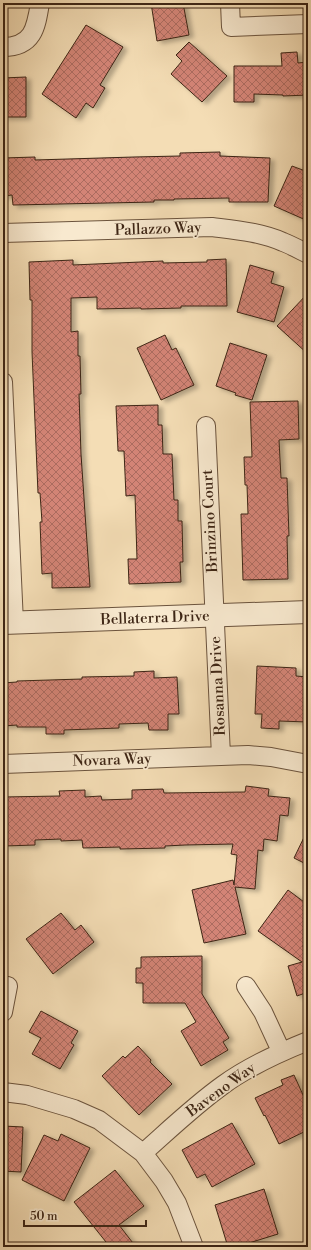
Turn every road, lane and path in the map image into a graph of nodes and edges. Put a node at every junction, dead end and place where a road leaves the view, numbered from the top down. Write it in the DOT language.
graph roads {
  1 [pos="40,3"];
  2 [pos="230,3"];
  3 [pos="308,24"];
  4 [pos="3,47"];
  5 [pos="3,234"];
  6 [pos="308,254"];
  7 [pos="3,382"];
  8 [pos="206,426"];
  9 [pos="308,612"];
  10 [pos="214,616"];
  11 [pos="9,623"];
  12 [pos="221,756"];
  13 [pos="3,764"];
  14 [pos="308,764"];
  15 [pos="8,986"];
  16 [pos="246,986"];
  17 [pos="3,1012"];
  18 [pos="308,1041"];
  19 [pos="281,1051"];
  20 [pos="3,1092"];
  21 [pos="143,1153"];
  22 [pos="194,1247"];
  1 -- 4 [label="street"];
  2 -- 3 [label="street"];
  5 -- 6 [label="street, Pallazzo Way"];
  7 -- 11 [label="street"];
  8 -- 10 [label="street, Brinzino Court"];
  9 -- 10 [label="street, Bellaterra Drive"];
  10 -- 11 [label="street, Bellaterra Drive"];
  10 -- 12 [label="street, Rosanna Drive"];
  12 -- 13 [label="street, Novara Way"];
  12 -- 14 [label="street, Novara Way"];
  15 -- 17 [label="street"];
  16 -- 19 [label="street"];
  18 -- 19 [label="street, Baveno Way"];
  19 -- 21 [label="street, Baveno Way"];
  20 -- 21 [label="street"];
  21 -- 22 [label="street"];
}
